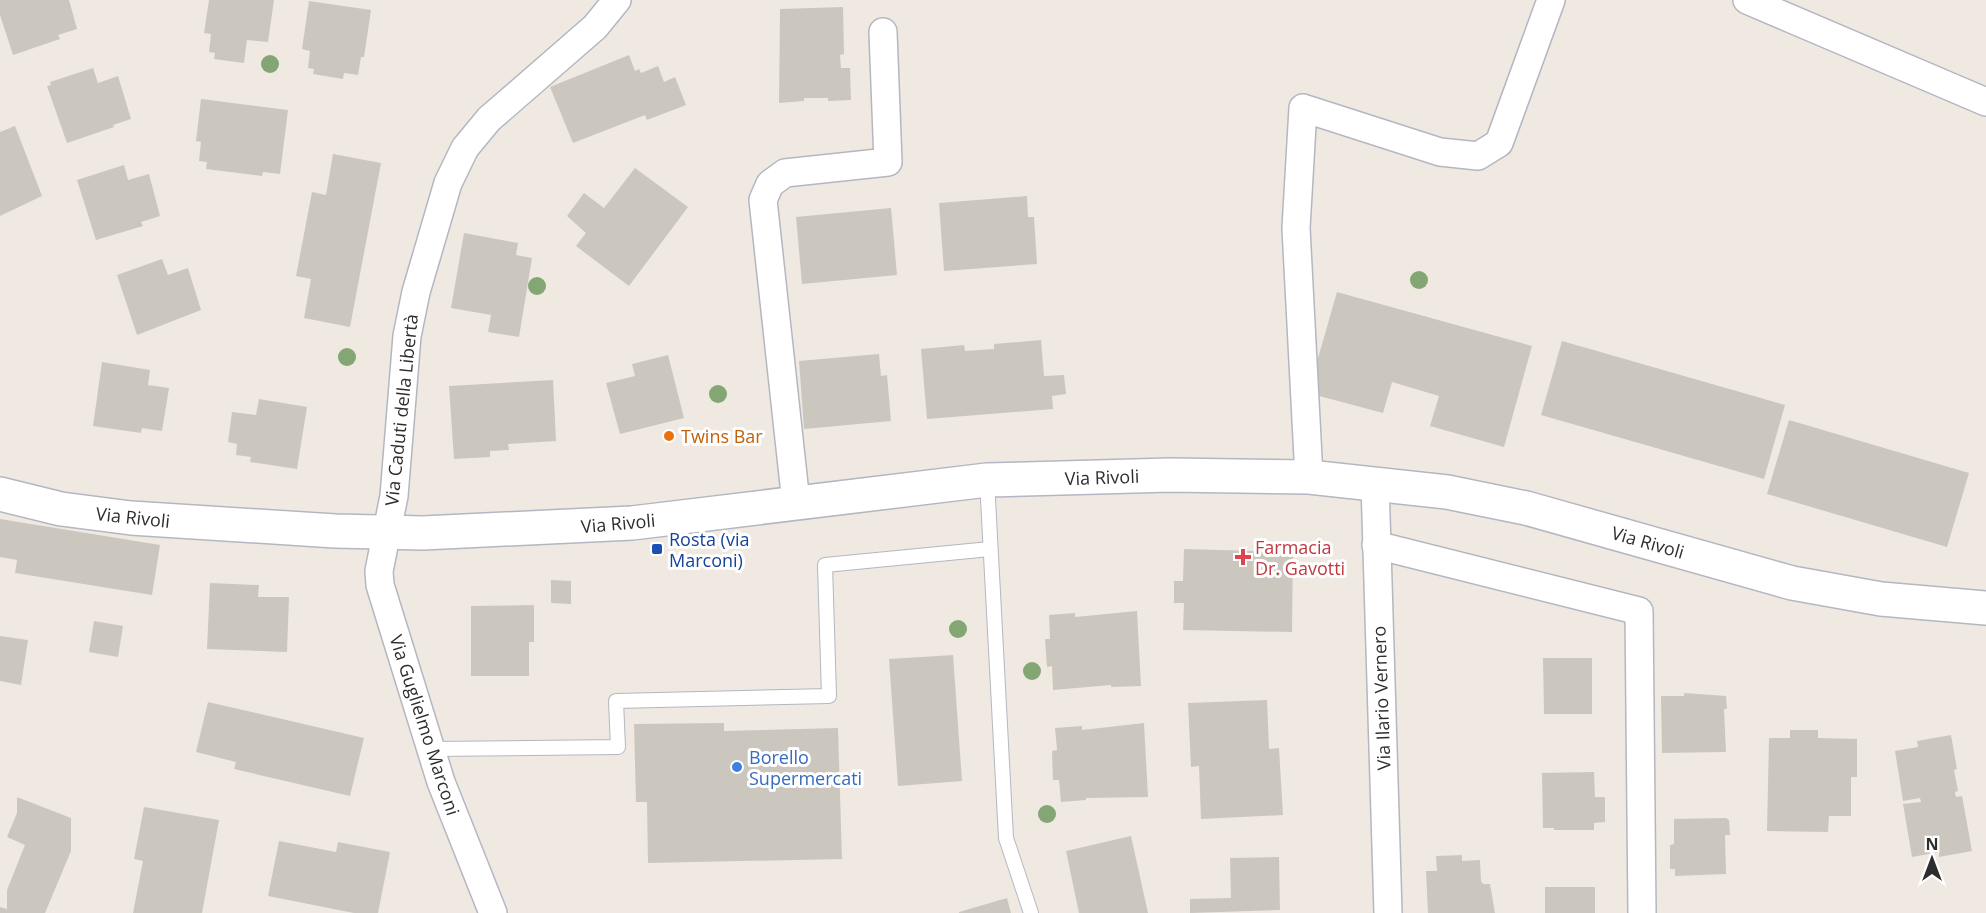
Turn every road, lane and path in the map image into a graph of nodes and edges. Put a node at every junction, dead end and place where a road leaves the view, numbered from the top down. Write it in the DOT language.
graph roads {
  1 [pos="617,0"];
  2 [pos="1551,0"];
  3 [pos="1747,0"];
  4 [pos="883,32"];
  5 [pos="1986,102"];
  6 [pos="1309,477"];
  7 [pos="987,480"];
  8 [pos="1375,483"];
  9 [pos="0,494"];
  10 [pos="796,502"];
  11 [pos="385,533"];
  12 [pos="1376,545"];
  13 [pos="990,549"];
  14 [pos="1986,608"];
  15 [pos="431,749"];
  16 [pos="493,913"];
  17 [pos="1031,913"];
  18 [pos="1388,913"];
  19 [pos="1642,913"];
  1 -- 11 [label="street, Via Caduti della Libertà"];
  2 -- 6 [label="street"];
  3 -- 5 [label="street"];
  4 -- 10 [label="street"];
  6 -- 7 [label="street, Via Rivoli"];
  6 -- 8 [label="street, Via Rivoli"];
  7 -- 10 [label="street, Via Rivoli"];
  7 -- 13 [label="lane"];
  8 -- 12 [label="street, Via Ilario Vernero"];
  8 -- 14 [label="street, Via Rivoli"];
  9 -- 11 [label="street, Via Rivoli"];
  10 -- 11 [label="street, Via Rivoli"];
  11 -- 15 [label="street, Via Guglielmo Marconi"];
  12 -- 18 [label="street, Via Ilario Vernero"];
  12 -- 19 [label="street"];
  13 -- 15 [label="lane"];
  13 -- 17 [label="lane"];
  15 -- 16 [label="street, Via Guglielmo Marconi"];
}
